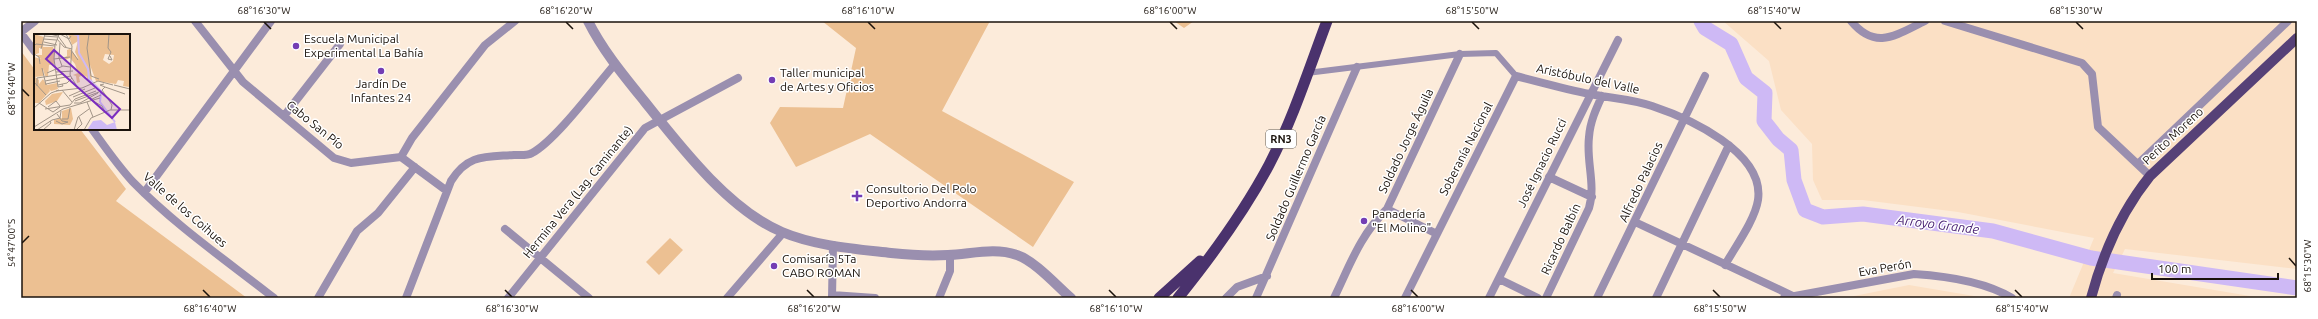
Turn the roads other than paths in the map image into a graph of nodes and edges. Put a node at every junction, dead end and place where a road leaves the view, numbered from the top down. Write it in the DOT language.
graph roads {
  1 [pos="35,21"];
  2 [pos="195,21"];
  3 [pos="271,21"];
  4 [pos="515,21"];
  5 [pos="588,21"];
  6 [pos="1327,21"];
  7 [pos="1851,21"];
  8 [pos="1925,21"];
  9 [pos="1945,21"];
  10 [pos="2288,21"];
  11 [pos="21,32"];
  12 [pos="2297,38"];
  13 [pos="1618,40"];
  14 [pos="340,44"];
  15 [pos="34,51"];
  16 [pos="1460,54"];
  17 [pos="615,64"];
  18 [pos="1357,67"];
  19 [pos="234,71"];
  20 [pos="1307,73"];
  21 [pos="1516,76"];
  22 [pos="1704,76"];
  23 [pos="738,78"];
  24 [pos="1590,94"];
  25 [pos="1602,96"];
  26 [pos="284,116"];
  27 [pos="658,119"];
  28 [pos="1684,119"];
  29 [pos="93,130"];
  30 [pos="1729,145"];
  31 [pos="401,157"];
  32 [pos="2138,164"];
  33 [pos="415,167"];
  34 [pos="1549,176"];
  35 [pos="2150,176"];
  36 [pos="447,191"];
  37 [pos="144,193"];
  38 [pos="1592,197"];
  39 [pos="1387,209"];
  40 [pos="1635,222"];
  41 [pos="505,229"];
  42 [pos="783,232"];
  43 [pos="1437,234"];
  44 [pos="1682,244"];
  45 [pos="833,246"];
  46 [pos="1215,247"];
  47 [pos="950,255"];
  48 [pos="540,259"];
  49 [pos="1725,265"];
  50 [pos="1267,276"];
  51 [pos="1499,279"];
  52 [pos="832,296"];
  53 [pos="1793,296"];
  54 [pos="274,298"];
  55 [pos="318,298"];
  56 [pos="406,298"];
  57 [pos="508,298"];
  58 [pos="589,298"];
  59 [pos="727,298"];
  60 [pos="875,298"];
  61 [pos="938,298"];
  62 [pos="1071,298"];
  63 [pos="1159,298"];
  64 [pos="1178,298"];
  65 [pos="1226,298"];
  66 [pos="1256,298"];
  67 [pos="1334,298"];
  68 [pos="1405,298"];
  69 [pos="1489,298"];
  70 [pos="1538,298"];
  71 [pos="1546,298"];
  72 [pos="1597,298"];
  73 [pos="1656,298"];
  74 [pos="1784,298"];
  75 [pos="2012,298"];
  76 [pos="2091,298"];
  1 -- 11 [label="street"];
  2 -- 19 [label="street, Cabo San Pío"];
  3 -- 19 [label="street"];
  4 -- 31 [label="street"];
  5 -- 17 [label="street"];
  6 -- 20 [label="highway, RN3"];
  7 -- 8 [label="street"];
  9 -- 32 [label="street"];
  10 -- 32 [label="street"];
  11 -- 15 [label="street"];
  12 -- 35 [label="main road, Perito Moreno"];
  13 -- 24 [label="street, José Ignacio Rucci"];
  14 -- 26 [label="street"];
  16 -- 18 [label="street"];
  16 -- 21 [label="street"];
  16 -- 39 [label="street, Soldado Jorge Águila"];
  17 -- 27 [label="street"];
  17 -- 36 [label="street"];
  18 -- 20 [label="street"];
  18 -- 50 [label="street, Soldado Guillermo García"];
  19 -- 26 [label="street, Cabo San Pío"];
  19 -- 37 [label="street"];
  20 -- 46 [label="highway, RN3"];
  21 -- 24 [label="street, Aristóbulo del Valle"];
  21 -- 43 [label="street, Soberanía Nacional"];
  22 -- 28 [label="street, Alfredo Palacios"];
  23 -- 27 [label="street, Hermina Vera (Lag. Caminante)"];
  24 -- 25 [label="street, Aristóbulo del Valle"];
  24 -- 34 [label="street, José Ignacio Rucci"];
  25 -- 28 [label="street, Aristóbulo del Valle"];
  25 -- 38 [label="street, Ricardo Balbín"];
  26 -- 31 [label="street, Cabo San Pío"];
  27 -- 42 [label="street"];
  27 -- 48 [label="street, Hermina Vera (Lag. Caminante)"];
  28 -- 30 [label="street, Aristóbulo del Valle"];
  28 -- 40 [label="street, Alfredo Palacios"];
  29 -- 37 [label="street, Valle de los Coihues"];
  30 -- 44 [label="street"];
  30 -- 49 [label="street, Aristóbulo del Valle"];
  31 -- 33 [label="street"];
  32 -- 35 [label="street"];
  33 -- 36 [label="street"];
  33 -- 55 [label="street"];
  34 -- 38 [label="street"];
  34 -- 51 [label="street, José Ignacio Rucci"];
  35 -- 76 [label="main road, Perito Moreno"];
  36 -- 56 [label="street"];
  37 -- 54 [label="street, Valle de los Coihues"];
  38 -- 71 [label="street, Ricardo Balbín"];
  39 -- 43 [label="street"];
  39 -- 67 [label="street, Soldado Jorge Águila"];
  40 -- 44 [label="street"];
  40 -- 72 [label="street, Alfredo Palacios"];
  41 -- 48 [label="street"];
  42 -- 45 [label="street"];
  42 -- 59 [label="street"];
  43 -- 68 [label="street, Soberanía Nacional"];
  44 -- 49 [label="street"];
  44 -- 73 [label="street"];
  45 -- 47 [label="street"];
  45 -- 52 [label="street"];
  46 -- 63 [label="highway, RN3"];
  46 -- 64 [label="highway, RN3"];
  47 -- 61 [label="street"];
  47 -- 62 [label="street"];
  48 -- 57 [label="street, Hermina Vera (Lag. Caminante)"];
  48 -- 58 [label="street"];
  49 -- 53 [label="street"];
  50 -- 65 [label="street"];
  50 -- 66 [label="street, Soldado Guillermo García"];
  51 -- 69 [label="street, José Ignacio Rucci"];
  51 -- 70 [label="street"];
  52 -- 60 [label="street"];
  53 -- 74 [label="street, Eva Perón"];
  53 -- 75 [label="street, Eva Perón"];
}
